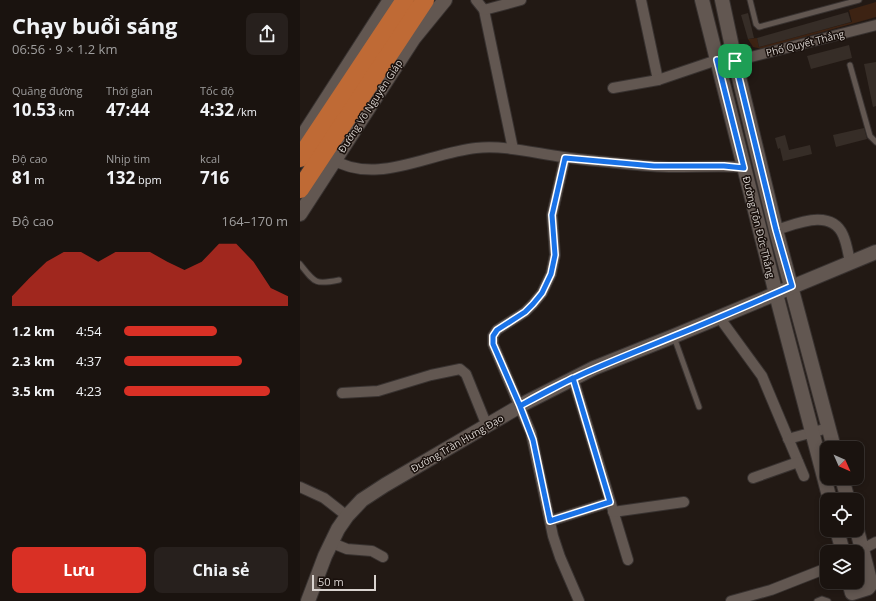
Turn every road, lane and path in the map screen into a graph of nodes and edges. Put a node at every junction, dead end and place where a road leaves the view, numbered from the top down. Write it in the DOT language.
graph roads {
  1 [pos="390,0"];
  2 [pos="405,0"];
  3 [pos="425,0"];
  4 [pos="445,0"];
  5 [pos="476,0"];
  6 [pos="520,0"];
  7 [pos="641,0"];
  8 [pos="702,0"];
  9 [pos="722,0"];
  10 [pos="750,0"];
  11 [pos="859,0"];
  12 [pos="837,3"];
  13 [pos="484,10"];
  14 [pos="876,25"];
  15 [pos="717,60"];
  16 [pos="735,61"];
  17 [pos="850,65"];
  18 [pos="658,80"];
  19 [pos="613,88"];
  20 [pos="300,140"];
  21 [pos="876,142"];
  22 [pos="513,149"];
  23 [pos="329,157"];
  24 [pos="300,158"];
  25 [pos="565,158"];
  26 [pos="744,168"];
  27 [pos="300,189"];
  28 [pos="300,214"];
  29 [pos="776,230"];
  30 [pos="876,252"];
  31 [pos="850,262"];
  32 [pos="300,264"];
  33 [pos="339,280"];
  34 [pos="792,286"];
  35 [pos="776,294"];
  36 [pos="719,317"];
  37 [pos="674,336"];
  38 [pos="573,378"];
  39 [pos="342,393"];
  40 [pos="520,406"];
  41 [pos="699,407"];
  42 [pos="487,426"];
  43 [pos="828,428"];
  44 [pos="813,432"];
  45 [pos="788,440"];
  46 [pos="832,441"];
  47 [pos="798,462"];
  48 [pos="804,476"];
  49 [pos="753,478"];
  50 [pos="300,487"];
  51 [pos="828,493"];
  52 [pos="684,502"];
  53 [pos="611,507"];
  54 [pos="347,516"];
  55 [pos="550,521"];
  56 [pos="876,542"];
  57 [pos="332,543"];
  58 [pos="864,549"];
  59 [pos="383,557"];
  60 [pos="628,560"];
  61 [pos="864,563"];
  62 [pos="820,571"];
  63 [pos="864,589"];
  64 [pos="864,589"];
  65 [pos="851,592"];
  66 [pos="308,601"];
  67 [pos="579,601"];
  68 [pos="736,601"];
  69 [pos="817,601"];
  70 [pos="828,601"];
  1 -- 20 [label="street"];
  2 -- 24 [label="highway"];
  3 -- 23 [label="highway, Đường Võ Nguyên Giáp"];
  4 -- 23 [label="street, Đường Võ Nguyên Giáp"];
  5 -- 13 [label="street"];
  6 -- 13 [label="street"];
  7 -- 18 [label="street"];
  8 -- 15 [label="street, Đường Tôn Đức Thắng"];
  9 -- 16 [label="street, Đường Tôn Đức Thắng"];
  10 -- 12 [label="lane"];
  11 -- 12 [label="lane"];
  13 -- 22 [label="street"];
  14 -- 16 [label="street, Phố Quyết Thắng"];
  15 -- 16 [label="street, Phố Quyết Thắng"];
  15 -- 18 [label="street"];
  15 -- 26 [label="street, Đường Tôn Đức Thắng"];
  16 -- 29 [label="street, Đường Tôn Đức Thắng"];
  17 -- 21 [label="lane"];
  18 -- 19 [label="street"];
  22 -- 23 [label="street"];
  22 -- 25 [label="street"];
  23 -- 27 [label="highway, Đường Võ Nguyên Giáp"];
  23 -- 28 [label="street, Đường Võ Nguyên Giáp"];
  25 -- 26 [label="street"];
  25 -- 40 [label="street"];
  26 -- 35 [label="street, Đường Tôn Đức Thắng"];
  29 -- 31 [label="street"];
  29 -- 34 [label="street, Đường Tôn Đức Thắng"];
  30 -- 31 [label="street, Đường Trần Hưng Đạo"];
  31 -- 34 [label="street, Đường Trần Hưng Đạo"];
  32 -- 33 [label="lane"];
  34 -- 35 [label="street, Đường Trần Hưng Đạo"];
  34 -- 43 [label="street, Đường Tôn Đức Thắng"];
  35 -- 36 [label="street, Đường Trần Hưng Đạo"];
  35 -- 44 [label="street, Đường Tôn Đức Thắng"];
  36 -- 37 [label="street, Đường Trần Hưng Đạo"];
  36 -- 45 [label="street"];
  37 -- 38 [label="street, Đường Trần Hưng Đạo"];
  37 -- 41 [label="lane"];
  38 -- 40 [label="street, Đường Trần Hưng Đạo"];
  38 -- 53 [label="street"];
  39 -- 42 [label="street"];
  40 -- 42 [label="street, Đường Trần Hưng Đạo"];
  40 -- 55 [label="street"];
  42 -- 54 [label="street, Đường Trần Hưng Đạo"];
  43 -- 44 [label="street"];
  43 -- 46 [label="street, Đường Tôn Đức Thắng"];
  44 -- 45 [label="street"];
  44 -- 51 [label="street, Đường Tôn Đức Thắng"];
  45 -- 47 [label="street"];
  47 -- 48 [label="street"];
  47 -- 49 [label="street"];
  50 -- 54 [label="street"];
  52 -- 53 [label="street"];
  53 -- 55 [label="street"];
  53 -- 60 [label="street"];
  54 -- 57 [label="street, Đường Trần Hưng Đạo"];
  55 -- 67 [label="street"];
  56 -- 58 [label="street"];
  57 -- 59 [label="street"];
  57 -- 66 [label="street, Đường Trần Hưng Đạo"];
  61 -- 63 [label="street"];
  62 -- 68 [label="street"];
  64 -- 65 [label="street"];
  69 -- 70 [label="lane"];
}
